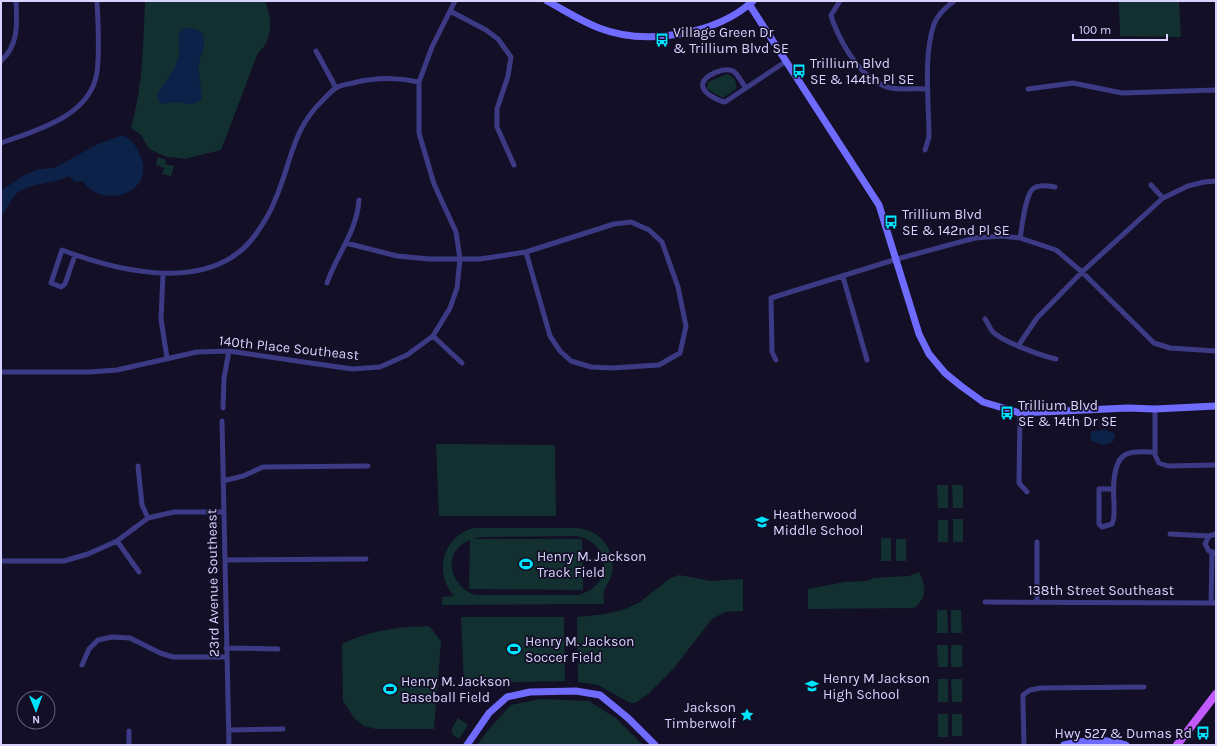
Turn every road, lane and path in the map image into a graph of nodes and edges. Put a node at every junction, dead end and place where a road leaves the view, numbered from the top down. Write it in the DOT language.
graph roads {
  1 [pos="16,1"];
  2 [pos="97,1"];
  3 [pos="455,1"];
  4 [pos="547,1"];
  5 [pos="840,1"];
  6 [pos="954,1"];
  7 [pos="751,3"];
  8 [pos="450,11"];
  9 [pos="316,51"];
  10 [pos="1,61"];
  11 [pos="785,62"];
  12 [pos="419,82"];
  13 [pos="336,88"];
  14 [pos="746,88"];
  15 [pos="928,89"];
  16 [pos="1028,89"];
  17 [pos="1216,90"];
  18 [pos="1,143"];
  19 [pos="925,150"];
  20 [pos="514,165"];
  21 [pos="1216,181"];
  22 [pos="1151,185"];
  23 [pos="1055,187"];
  24 [pos="1164,198"];
  25 [pos="359,200"];
  26 [pos="1020,238"];
  27 [pos="346,243"];
  28 [pos="526,252"];
  29 [pos="75,255"];
  30 [pos="460,259"];
  31 [pos="897,259"];
  32 [pos="1082,272"];
  33 [pos="163,274"];
  34 [pos="843,277"];
  35 [pos="327,283"];
  36 [pos="985,319"];
  37 [pos="433,336"];
  38 [pos="1018,346"];
  39 [pos="230,351"];
  40 [pos="1216,351"];
  41 [pos="167,358"];
  42 [pos="1056,359"];
  43 [pos="776,360"];
  44 [pos="867,360"];
  45 [pos="462,363"];
  46 [pos="1,372"];
  47 [pos="1216,406"];
  48 [pos="223,408"];
  49 [pos="1155,409"];
  50 [pos="1020,412"];
  51 [pos="222,421"];
  52 [pos="1155,452"];
  53 [pos="1216,465"];
  54 [pos="138,466"];
  55 [pos="368,466"];
  56 [pos="223,481"];
  57 [pos="1114,489"];
  58 [pos="1028,492"];
  59 [pos="224,512"];
  60 [pos="148,518"];
  61 [pos="1170,534"];
  62 [pos="1216,534"];
  63 [pos="1209,536"];
  64 [pos="117,541"];
  65 [pos="1037,542"];
  66 [pos="1214,552"];
  67 [pos="366,559"];
  68 [pos="226,560"];
  69 [pos="1,561"];
  70 [pos="139,572"];
  71 [pos="986,602"];
  72 [pos="1037,602"];
  73 [pos="1214,603"];
  74 [pos="226,648"];
  75 [pos="278,649"];
  76 [pos="226,656"];
  77 [pos="82,665"];
  78 [pos="1144,687"];
  79 [pos="1216,694"];
  80 [pos="283,729"];
  81 [pos="228,730"];
  82 [pos="128,731"];
  83 [pos="129,745"];
  84 [pos="228,745"];
  85 [pos="467,745"];
  86 [pos="655,745"];
  87 [pos="1024,745"];
  88 [pos="1064,745"];
  89 [pos="1126,745"];
  90 [pos="1177,745"];
  1 -- 10 [label="street"];
  2 -- 18 [label="street"];
  3 -- 8 [label="street"];
  4 -- 7 [label="street"];
  5 -- 15 [label="street"];
  6 -- 15 [label="street"];
  7 -- 11 [label="street"];
  8 -- 12 [label="street"];
  8 -- 20 [label="street"];
  9 -- 13 [label="street"];
  11 -- 14 [label="street"];
  11 -- 31 [label="street"];
  12 -- 13 [label="street"];
  12 -- 30 [label="street"];
  13 -- 33 [label="street"];
  14 -- 14 [label="street"];
  15 -- 19 [label="street"];
  16 -- 17 [label="street"];
  21 -- 24 [label="street"];
  22 -- 24 [label="street"];
  23 -- 26 [label="street"];
  24 -- 32 [label="street"];
  25 -- 27 [label="street"];
  26 -- 31 [label="street"];
  26 -- 32 [label="street"];
  27 -- 30 [label="street"];
  27 -- 35 [label="street"];
  28 -- 28 [label="street"];
  28 -- 30 [label="street"];
  29 -- 29 [label="street"];
  29 -- 33 [label="street"];
  30 -- 37 [label="street"];
  31 -- 34 [label="street"];
  31 -- 50 [label="street"];
  32 -- 38 [label="street"];
  32 -- 40 [label="street"];
  33 -- 41 [label="street"];
  34 -- 43 [label="street"];
  34 -- 44 [label="street"];
  36 -- 38 [label="street"];
  37 -- 39 [label="street, 140th Place Southeast"];
  37 -- 45 [label="street"];
  38 -- 42 [label="street"];
  39 -- 41 [label="street, 140th Place Southeast"];
  39 -- 48 [label="street"];
  41 -- 46 [label="street, 140th Place Southeast"];
  47 -- 49 [label="street"];
  49 -- 50 [label="street"];
  49 -- 52 [label="street"];
  50 -- 58 [label="street"];
  51 -- 56 [label="street, 23rd Avenue Southeast"];
  52 -- 53 [label="street"];
  52 -- 57 [label="street"];
  54 -- 60 [label="street"];
  55 -- 56 [label="street"];
  56 -- 59 [label="street, 23rd Avenue Southeast"];
  57 -- 57 [label="street"];
  59 -- 60 [label="street"];
  59 -- 68 [label="street, 23rd Avenue Southeast"];
  60 -- 64 [label="street"];
  61 -- 63 [label="street"];
  62 -- 63 [label="street"];
  63 -- 66 [label="street"];
  64 -- 69 [label="street"];
  64 -- 70 [label="street"];
  65 -- 72 [label="street"];
  66 -- 73 [label="street"];
  67 -- 68 [label="street"];
  68 -- 74 [label="street, 23rd Avenue Southeast"];
  71 -- 72 [label="street, 138th Street Southeast"];
  72 -- 73 [label="street, 138th Street Southeast"];
  74 -- 75 [label="street"];
  74 -- 76 [label="street, 23rd Avenue Southeast"];
  76 -- 77 [label="street"];
  76 -- 81 [label="street, 23rd Avenue Southeast"];
  78 -- 87 [label="street"];
  79 -- 90 [label="main road"];
  80 -- 81 [label="street"];
  81 -- 84 [label="street, 23rd Avenue Southeast"];
  82 -- 83 [label="street"];
  85 -- 86 [label="street"];
  88 -- 89 [label="street"];
}
